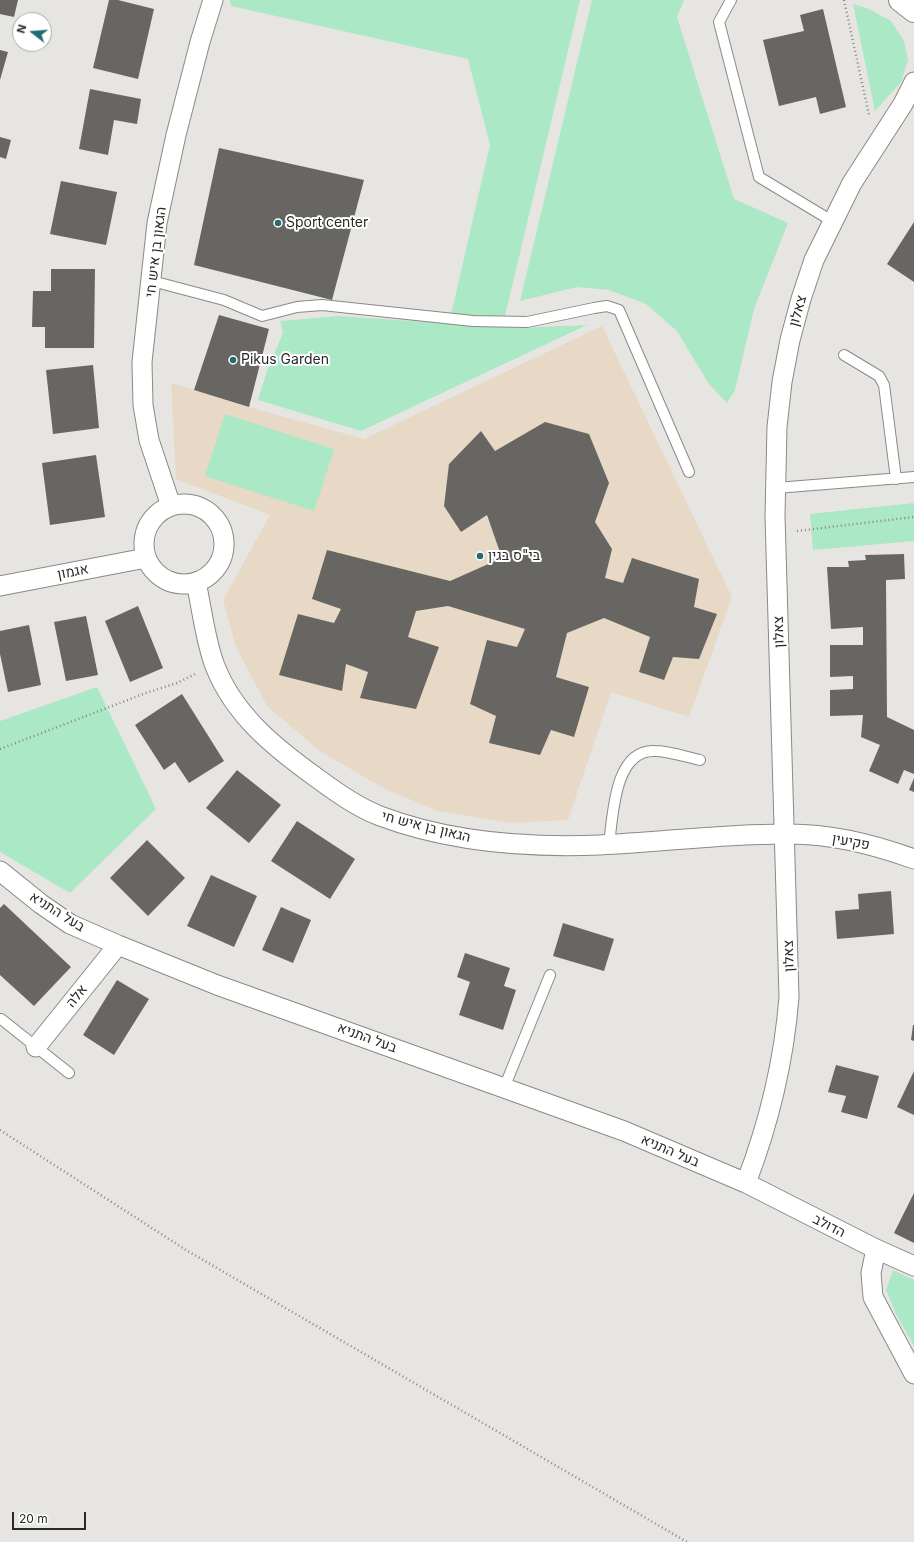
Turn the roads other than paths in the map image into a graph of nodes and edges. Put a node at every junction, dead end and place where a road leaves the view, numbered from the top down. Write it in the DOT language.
graph roads {
  1 [pos="213,0"];
  2 [pos="731,0"];
  3 [pos="900,0"];
  4 [pos="914,11"];
  5 [pos="914,82"];
  6 [pos="908,100"];
  7 [pos="832,221"];
  8 [pos="152,281"];
  9 [pos="844,355"];
  10 [pos="689,472"];
  11 [pos="914,477"];
  12 [pos="896,479"];
  13 [pos="776,488"];
  14 [pos="171,506"];
  15 [pos="146,558"];
  16 [pos="196,582"];
  17 [pos="0,586"];
  18 [pos="700,760"];
  19 [pos="785,834"];
  20 [pos="609,844"];
  21 [pos="914,859"];
  22 [pos="0,871"];
  23 [pos="118,945"];
  24 [pos="550,975"];
  25 [pos="2,1019"];
  26 [pos="36,1047"];
  27 [pos="69,1073"];
  28 [pos="504,1088"];
  29 [pos="746,1183"];
  30 [pos="876,1249"];
  31 [pos="914,1266"];
  32 [pos="914,1374"];
  1 -- 8 [label="street, הגאון בן איש חי"];
  2 -- 7 [label="lane"];
  3 -- 4 [label="street"];
  5 -- 6 [label="street, צאלון"];
  6 -- 7 [label="street, צאלון"];
  7 -- 13 [label="street, צאלון"];
  8 -- 10 [label="lane"];
  8 -- 14 [label="street, הגאון בן איש חי"];
  9 -- 12 [label="lane"];
  11 -- 12 [label="lane"];
  12 -- 13 [label="lane"];
  13 -- 19 [label="street, צאלון"];
  14 -- 15 [label="street"];
  14 -- 16 [label="street"];
  15 -- 16 [label="street"];
  15 -- 17 [label="street, אגמון"];
  16 -- 20 [label="street, הגאון בן איש חי"];
  18 -- 20 [label="lane"];
  19 -- 20 [label="street, הגאון בן איש חי"];
  19 -- 21 [label="street, פקיעין"];
  19 -- 29 [label="street, צאלון"];
  22 -- 23 [label="street, בעל התניא"];
  23 -- 26 [label="street, אלה"];
  23 -- 28 [label="street, בעל התניא"];
  24 -- 28 [label="lane"];
  25 -- 26 [label="lane"];
  26 -- 27 [label="lane"];
  28 -- 29 [label="street, בעל התניא"];
  29 -- 30 [label="street, הדולב"];
  30 -- 31 [label="street, הדולב"];
  30 -- 32 [label="street"];
}
